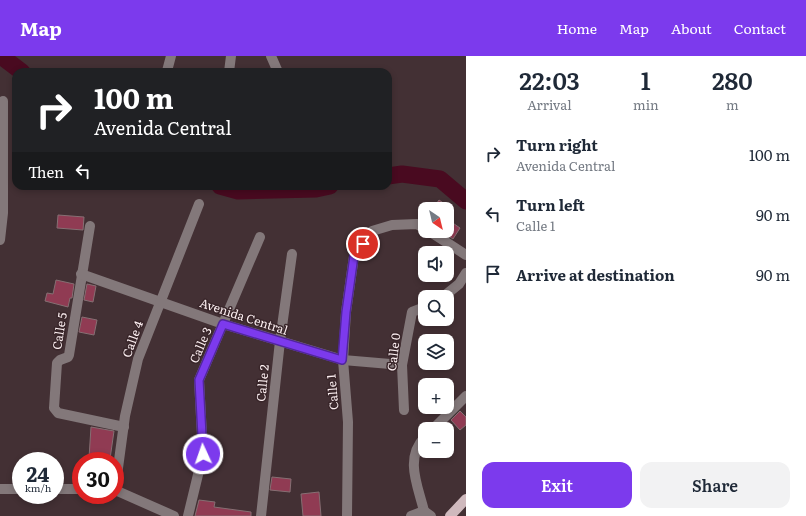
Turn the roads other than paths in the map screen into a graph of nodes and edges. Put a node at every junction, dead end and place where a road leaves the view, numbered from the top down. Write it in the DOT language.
graph roads {
  1 [pos="171,56"];
  2 [pos="231,56"];
  3 [pos="272,56"];
  4 [pos="168,68"];
  5 [pos="230,68"];
  6 [pos="276,68"];
  7 [pos="3,101"];
  8 [pos="199,204"];
  9 [pos="1,213"];
  10 [pos="418,225"];
  11 [pos="90,226"];
  12 [pos="260,237"];
  13 [pos="440,238"];
  14 [pos="0,240"];
  15 [pos="292,254"];
  16 [pos="466,255"];
  17 [pos="466,273"];
  18 [pos="81,274"];
  19 [pos="452,290"];
  20 [pos="161,301"];
  21 [pos="418,310"];
  22 [pos="223,324"];
  23 [pos="280,341"];
  24 [pos="342,360"];
  25 [pos="402,366"];
  26 [pos="466,396"];
  27 [pos="404,410"];
  28 [pos="440,422"];
  29 [pos="124,427"];
  30 [pos="418,448"];
  31 [pos="120,452"];
  32 [pos="0,489"];
  33 [pos="12,490"];
  34 [pos="124,494"];
  35 [pos="466,499"];
  36 [pos="428,513"];
  37 [pos="174,516"];
  38 [pos="188,516"];
  39 [pos="261,516"];
  40 [pos="347,516"];
  41 [pos="411,516"];
  42 [pos="450,516"];
  1 -- 4 [label="street"];
  2 -- 5 [label="street"];
  3 -- 6 [label="street"];
  7 -- 9 [label="street"];
  8 -- 20 [label="street, Calle 4"];
  9 -- 14 [label="street"];
  10 -- 24 [label="street, Calle 1"];
  11 -- 18 [label="street, Calle 5"];
  12 -- 22 [label="street, Calle 3"];
  13 -- 16 [label="street"];
  15 -- 23 [label="street, Calle 2"];
  17 -- 19 [label="street"];
  18 -- 20 [label="street, Avenida Central"];
  18 -- 29 [label="street, Calle 5"];
  20 -- 22 [label="street, Avenida Central"];
  20 -- 29 [label="street, Calle 4"];
  21 -- 25 [label="street, Calle 0"];
  22 -- 23 [label="street, Avenida Central"];
  22 -- 38 [label="street, Calle 3"];
  23 -- 24 [label="street, Avenida Central"];
  23 -- 39 [label="street, Calle 2"];
  24 -- 25 [label="street, Avenida Central"];
  24 -- 40 [label="street, Calle 1"];
  25 -- 27 [label="street, Calle 0"];
  26 -- 28 [label="street"];
  29 -- 31 [label="street, Calle 4"];
  30 -- 36 [label="street"];
  32 -- 33 [label="street"];
  34 -- 37 [label="street"];
  35 -- 42 [label="main road"];
  36 -- 41 [label="street"];
}
